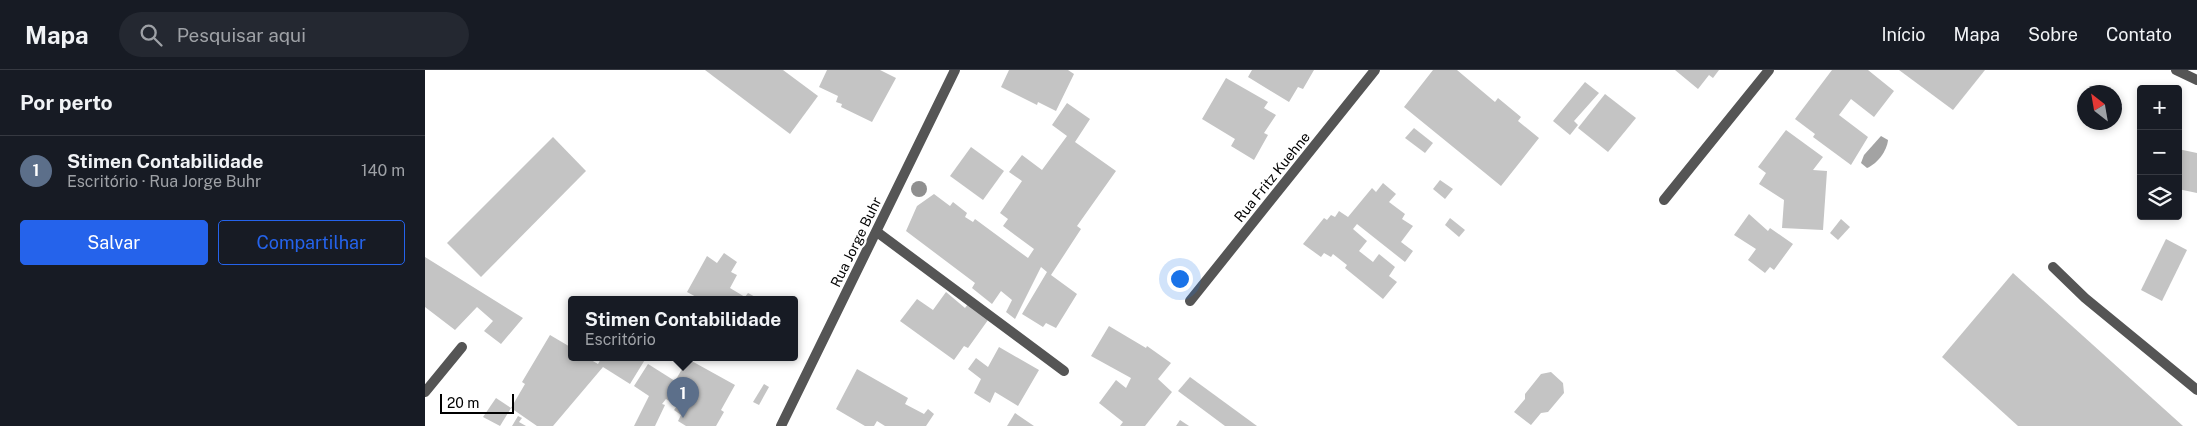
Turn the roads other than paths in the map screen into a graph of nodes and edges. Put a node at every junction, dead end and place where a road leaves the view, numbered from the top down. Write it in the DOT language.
graph roads {
  1 [pos="955,70"];
  2 [pos="1375,70"];
  3 [pos="1769,70"];
  4 [pos="2176,70"];
  5 [pos="2197,80"];
  6 [pos="1664,200"];
  7 [pos="877,232"];
  8 [pos="2053,267"];
  9 [pos="1190,301"];
  10 [pos="462,347"];
  11 [pos="1064,371"];
  12 [pos="2197,390"];
  13 [pos="425,392"];
  14 [pos="781,426"];
  1 -- 7 [label="street, Rua Jorge Buhr"];
  2 -- 9 [label="street, Rua Fritz Kuehne"];
  3 -- 6 [label="street"];
  4 -- 5 [label="street"];
  7 -- 11 [label="street"];
  7 -- 14 [label="street, Rua Jorge Buhr"];
  8 -- 12 [label="street"];
  10 -- 13 [label="street"];
}
